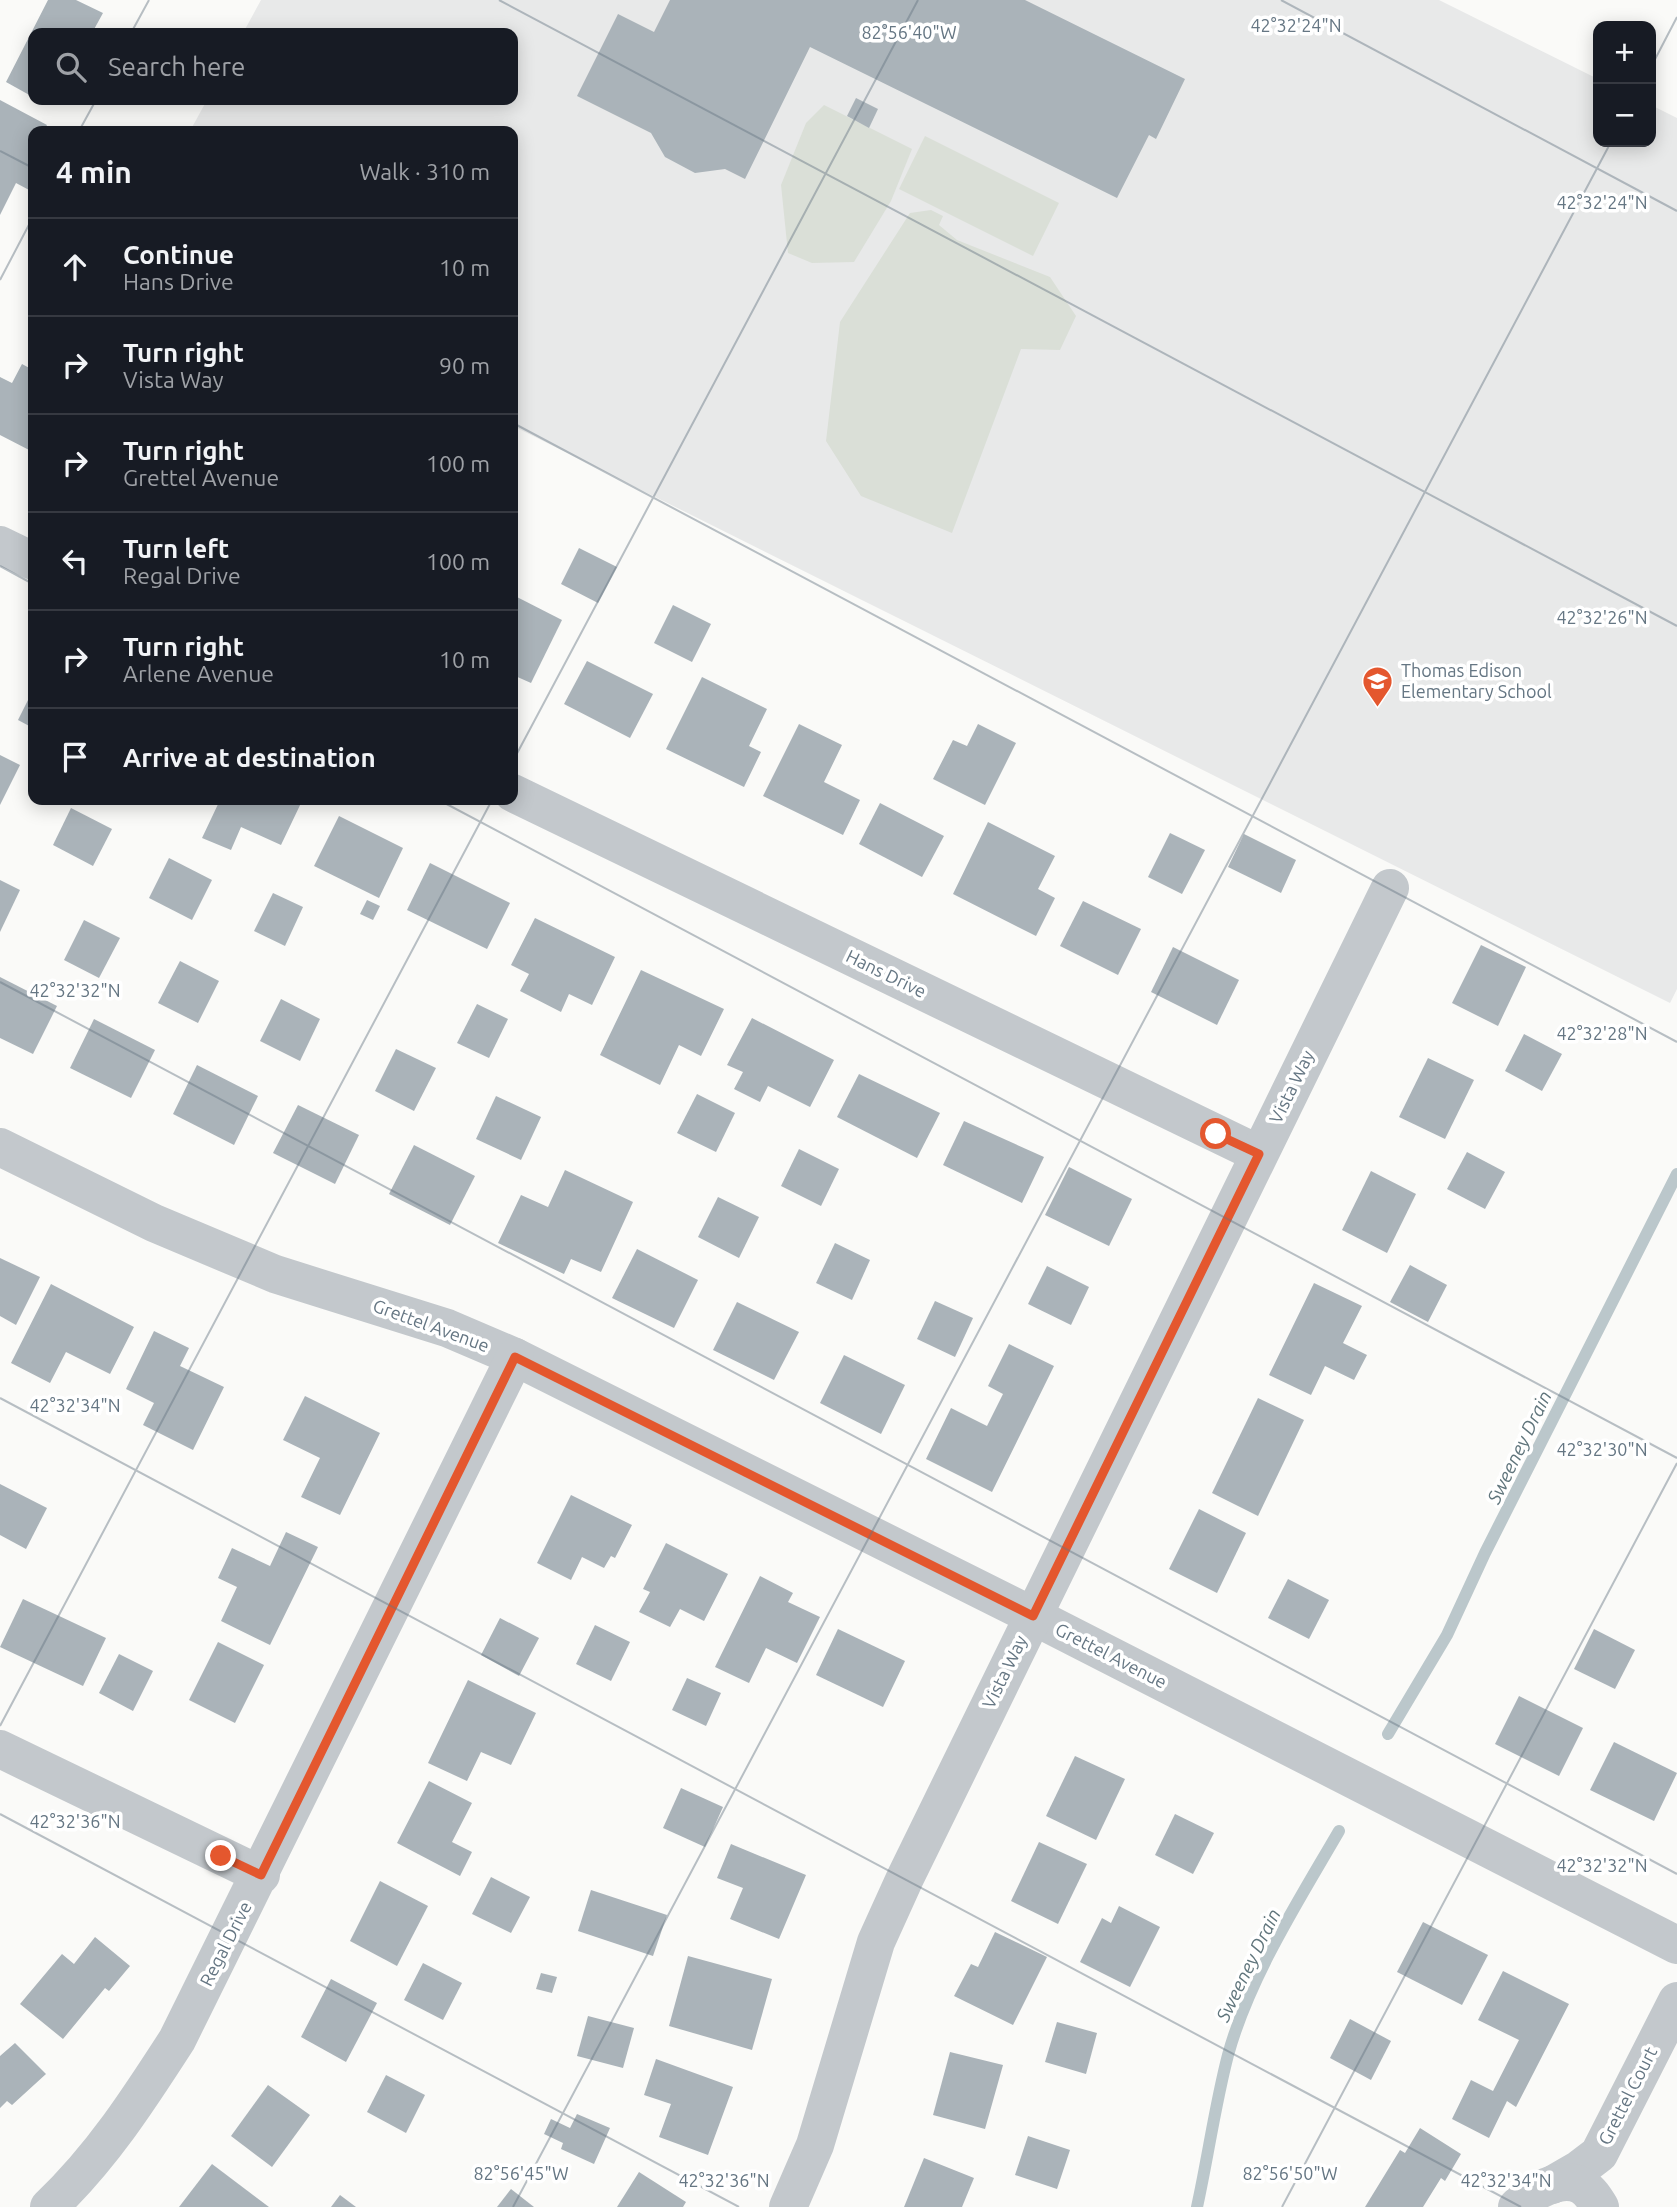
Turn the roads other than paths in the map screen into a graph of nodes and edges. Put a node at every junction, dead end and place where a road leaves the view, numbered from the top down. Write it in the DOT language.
graph roads {
  1 [pos="0,545"];
  2 [pos="28,559"];
  3 [pos="518,795"];
  4 [pos="1390,888"];
  5 [pos="0,1147"];
  6 [pos="1259,1154"];
  7 [pos="515,1357"];
  8 [pos="1033,1616"];
  9 [pos="0,1749"];
  10 [pos="261,1875"];
  11 [pos="1677,1945"];
  12 [pos="1677,2001"];
  13 [pos="1599,2154"];
  14 [pos="1552,2185"];
  15 [pos="50,2207"];
  16 [pos="788,2207"];
  17 [pos="1517,2207"];
  18 [pos="1600,2207"];
  1 -- 2 [label="street"];
  3 -- 6 [label="street, Hans Drive"];
  4 -- 6 [label="street, Vista Way"];
  5 -- 7 [label="street, Grettel Avenue"];
  6 -- 8 [label="street, Vista Way"];
  7 -- 8 [label="street, Grettel Avenue"];
  7 -- 10 [label="street, Regal Drive"];
  8 -- 11 [label="street, Grettel Avenue"];
  8 -- 16 [label="street, Vista Way"];
  9 -- 10 [label="street"];
  10 -- 15 [label="street, Regal Drive"];
  12 -- 13 [label="street, Grettel Court"];
  13 -- 14 [label="street, Grettel Court"];
  13 -- 18 [label="street, Grettel Court"];
  14 -- 17 [label="street, Grettel Court"];
  14 -- 18 [label="street, Grettel Court"];
}
